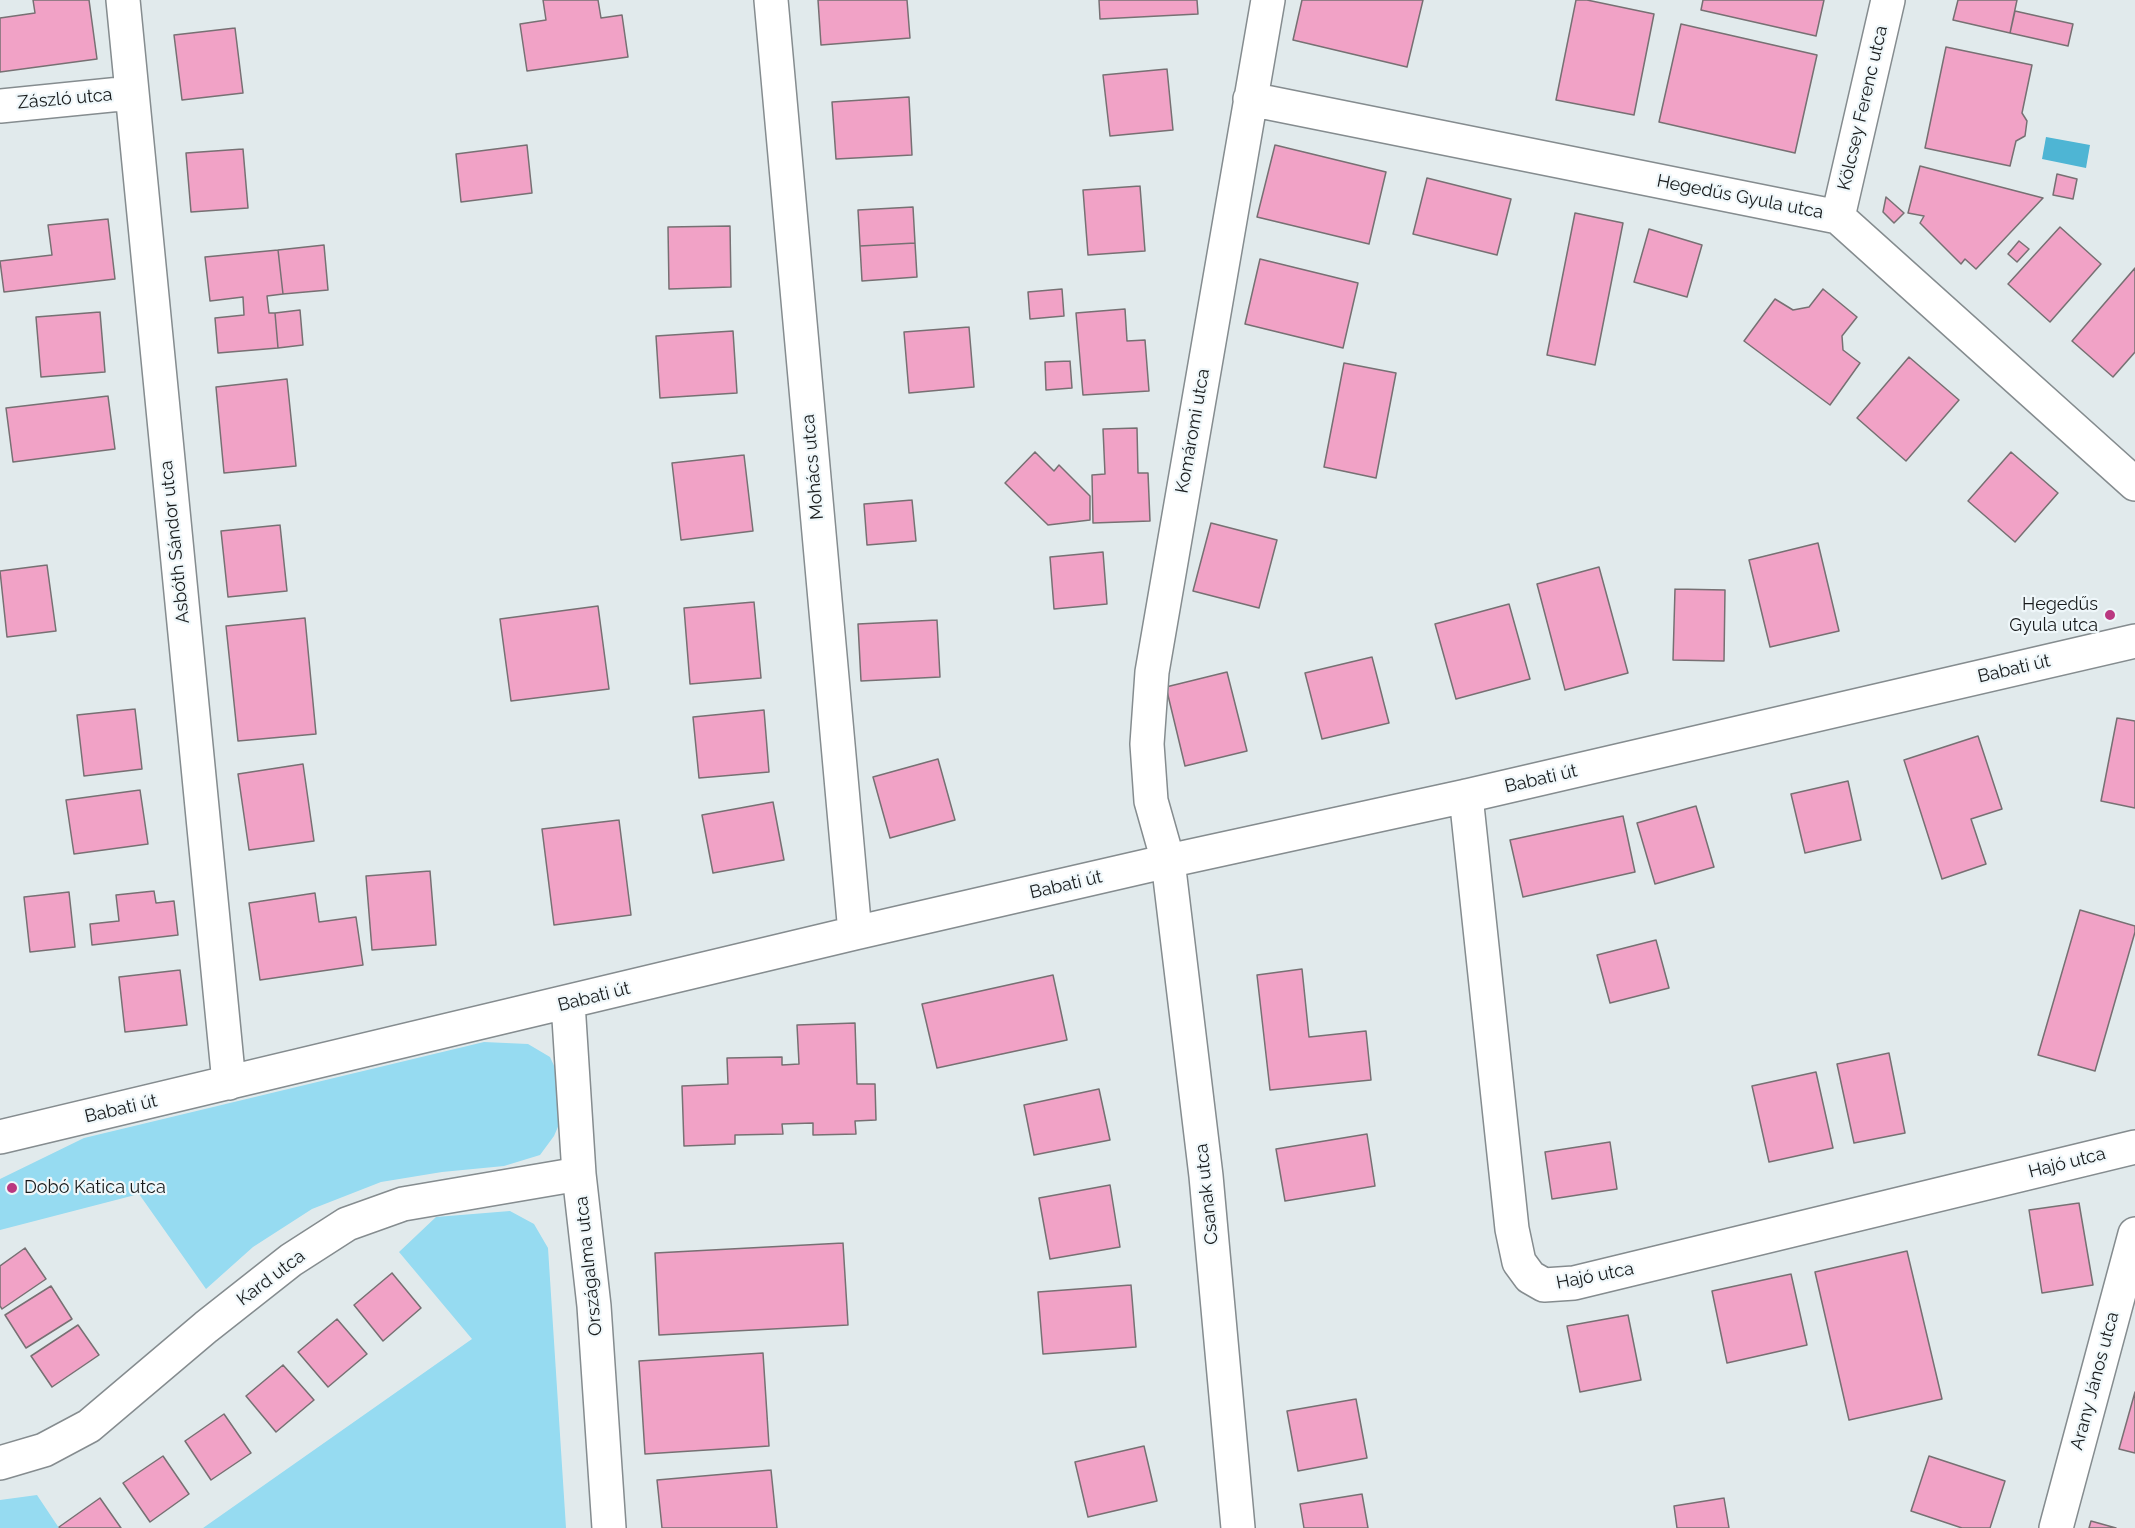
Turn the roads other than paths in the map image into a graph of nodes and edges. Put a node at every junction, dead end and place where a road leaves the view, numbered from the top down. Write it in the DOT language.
graph roads {
  1 [pos="123,0"];
  2 [pos="771,0"];
  3 [pos="1268,0"];
  4 [pos="1888,0"];
  5 [pos="130,93"];
  6 [pos="1250,99"];
  7 [pos="0,106"];
  8 [pos="1838,217"];
  9 [pos="2135,484"];
  10 [pos="2135,641"];
  11 [pos="1466,796"];
  12 [pos="1168,861"];
  13 [pos="855,933"];
  14 [pos="568,1003"];
  15 [pos="229,1083"];
  16 [pos="0,1137"];
  17 [pos="2135,1147"];
  18 [pos="579,1173"];
  19 [pos="2135,1234"];
  20 [pos="0,1463"];
  21 [pos="609,1528"];
  22 [pos="1238,1528"];
  23 [pos="2056,1528"];
  1 -- 5 [label="street, Asbóth Sándor utca"];
  2 -- 13 [label="street, Mohács utca"];
  3 -- 6 [label="street, Komáromi utca"];
  4 -- 8 [label="street, Kölcsey Ferenc utca"];
  5 -- 7 [label="street, Zászló utca"];
  5 -- 15 [label="street, Asbóth Sándor utca"];
  6 -- 8 [label="street, Hegedűs Gyula utca"];
  6 -- 12 [label="street, Komáromi utca"];
  8 -- 9 [label="street, Hegedűs Gyula utca"];
  10 -- 11 [label="street, Babati út"];
  11 -- 12 [label="street, Babati út"];
  11 -- 17 [label="street, Hajó utca"];
  12 -- 13 [label="street, Babati út"];
  12 -- 22 [label="street, Csanak utca"];
  13 -- 14 [label="street, Babati út"];
  14 -- 15 [label="street, Babati út"];
  14 -- 18 [label="street, Országalma utca"];
  15 -- 16 [label="street, Babati út"];
  18 -- 20 [label="street, Kard utca"];
  18 -- 21 [label="street, Országalma utca"];
  19 -- 23 [label="street, Arany János utca"];
}
